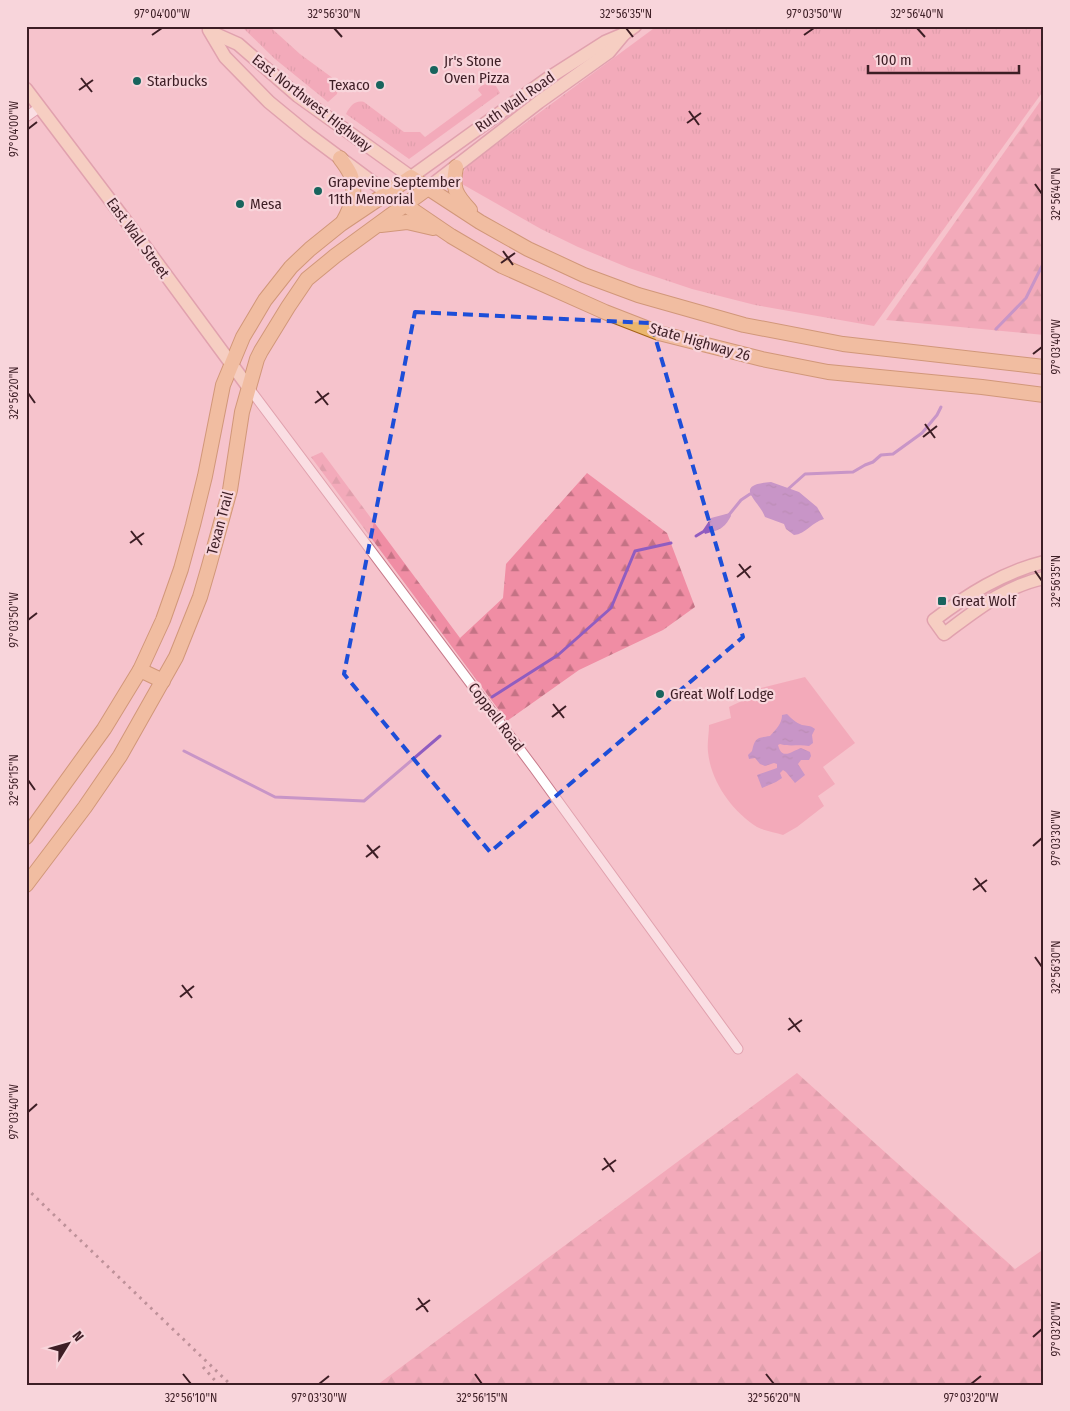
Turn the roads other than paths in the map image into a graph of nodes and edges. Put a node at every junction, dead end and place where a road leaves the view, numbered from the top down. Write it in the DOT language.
graph roads {
  1 [pos="635,26"];
  2 [pos="208,29"];
  3 [pos="621,30"];
  4 [pos="26,89"];
  5 [pos="40,107"];
  6 [pos="26,117"];
  7 [pos="340,158"];
  8 [pos="456,167"];
  9 [pos="411,178"];
  10 [pos="428,188"];
  11 [pos="386,193"];
  12 [pos="405,205"];
  13 [pos="480,222"];
  14 [pos="341,224"];
  15 [pos="378,226"];
  16 [pos="451,236"];
  17 [pos="231,364"];
  18 [pos="1044,367"];
  19 [pos="249,388"];
  20 [pos="1044,395"];
  21 [pos="1044,562"];
  22 [pos="1044,578"];
  23 [pos="140,670"];
  24 [pos="163,681"];
  25 [pos="26,837"];
  26 [pos="26,885"];
  27 [pos="738,1049"];
  1 -- 3 [label="main road, Ruth Wall Road"];
  2 -- 7 [label="main road, East Northwest Highway"];
  2 -- 9 [label="main road, East Northwest Highway"];
  3 -- 8 [label="main road, Ruth Wall Road"];
  3 -- 9 [label="main road, Ruth Wall Road"];
  4 -- 5 [label="main road, East Wall Street"];
  5 -- 6 [label="street"];
  5 -- 17 [label="main road, East Wall Street"];
  7 -- 11 [label="main road, East Northwest Highway"];
  7 -- 14 [label="main road"];
  8 -- 10 [label="main road, Ruth Wall Road"];
  8 -- 13 [label="main road"];
  9 -- 10 [label="main road, State Highway 26"];
  9 -- 11 [label="main road, Texan Trail"];
  10 -- 12 [label="main road, Texan Trail"];
  10 -- 13 [label="main road, State Highway 26"];
  11 -- 12 [label="main road, State Highway 26"];
  11 -- 14 [label="main road, Texan Trail"];
  12 -- 15 [label="main road, Texan Trail"];
  12 -- 16 [label="main road, State Highway 26"];
  13 -- 18 [label="main road, State Highway 26"];
  14 -- 17 [label="main road, Texan Trail"];
  15 -- 16 [label="main road"];
  15 -- 19 [label="main road, Texan Trail"];
  16 -- 20 [label="main road, State Highway 26"];
  17 -- 19 [label="main road, East Wall Street"];
  17 -- 23 [label="main road, Texan Trail"];
  19 -- 24 [label="main road, Texan Trail"];
  19 -- 27 [label="street, Coppell Road"];
  21 -- 22 [label="main road"];
  23 -- 24 [label="main road"];
  23 -- 25 [label="main road, Texan Trail"];
  24 -- 26 [label="main road, Texan Trail"];
}
